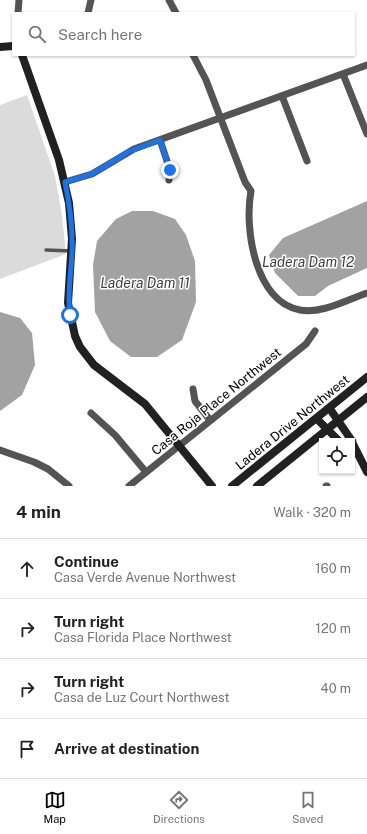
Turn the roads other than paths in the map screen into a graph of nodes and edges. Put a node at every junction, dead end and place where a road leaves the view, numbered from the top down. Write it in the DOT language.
graph roads {
  1 [pos="19,0"];
  2 [pos="91,0"];
  3 [pos="171,0"];
  4 [pos="18,12"];
  5 [pos="88,12"];
  6 [pos="176,12"];
  7 [pos="12,46"];
  8 [pos="0,47"];
  9 [pos="22,56"];
  10 [pos="194,56"];
  11 [pos="367,65"];
  12 [pos="343,74"];
  13 [pos="282,96"];
  14 [pos="221,118"];
  15 [pos="367,134"];
  16 [pos="160,140"];
  17 [pos="307,161"];
  18 [pos="169,180"];
  19 [pos="65,182"];
  20 [pos="46,250"];
  21 [pos="72,251"];
  22 [pos="367,293"];
  23 [pos="315,331"];
  24 [pos="367,377"];
  25 [pos="193,389"];
  26 [pos="367,397"];
  27 [pos="330,409"];
  28 [pos="91,413"];
  29 [pos="317,419"];
  30 [pos="210,420"];
  31 [pos="338,420"];
  32 [pos="327,429"];
  33 [pos="336,438"];
  34 [pos="350,438"];
  35 [pos="179,446"];
  36 [pos="355,447"];
  37 [pos="0,450"];
  38 [pos="355,456"];
  39 [pos="366,469"];
  40 [pos="146,472"];
  41 [pos="69,486"];
  42 [pos="129,486"];
  43 [pos="212,486"];
  44 [pos="232,486"];
  45 [pos="257,486"];
  1 -- 4 [label="street"];
  2 -- 5 [label="street"];
  3 -- 6 [label="street"];
  7 -- 8 [label="street"];
  9 -- 19 [label="street"];
  10 -- 14 [label="street"];
  11 -- 12 [label="street"];
  12 -- 13 [label="street"];
  12 -- 15 [label="street"];
  13 -- 14 [label="street"];
  13 -- 17 [label="street"];
  14 -- 16 [label="street"];
  14 -- 22 [label="street"];
  16 -- 18 [label="street"];
  16 -- 19 [label="street"];
  19 -- 21 [label="street"];
  20 -- 21 [label="lane"];
  21 -- 35 [label="street"];
  23 -- 30 [label="street, Casa Roja Place Northwest"];
  24 -- 27 [label="street, Ladera Drive Northwest"];
  25 -- 30 [label="street"];
  26 -- 31 [label="street, Ladera Drive Northwest"];
  27 -- 29 [label="street, Ladera Drive Northwest"];
  27 -- 31 [label="street"];
  28 -- 40 [label="street"];
  29 -- 32 [label="street"];
  29 -- 44 [label="street, Ladera Drive Northwest"];
  30 -- 35 [label="street, Casa Roja Place Northwest"];
  31 -- 32 [label="street, Ladera Drive Northwest"];
  31 -- 34 [label="street"];
  32 -- 33 [label="street"];
  32 -- 45 [label="street, Ladera Drive Northwest"];
  35 -- 40 [label="street, Casa Roja Place Northwest"];
  35 -- 43 [label="street"];
  36 -- 39 [label="street"];
  37 -- 41 [label="street"];
  38 -- 39 [label="street"];
  40 -- 42 [label="street, Casa Roja Place Northwest"];
}
